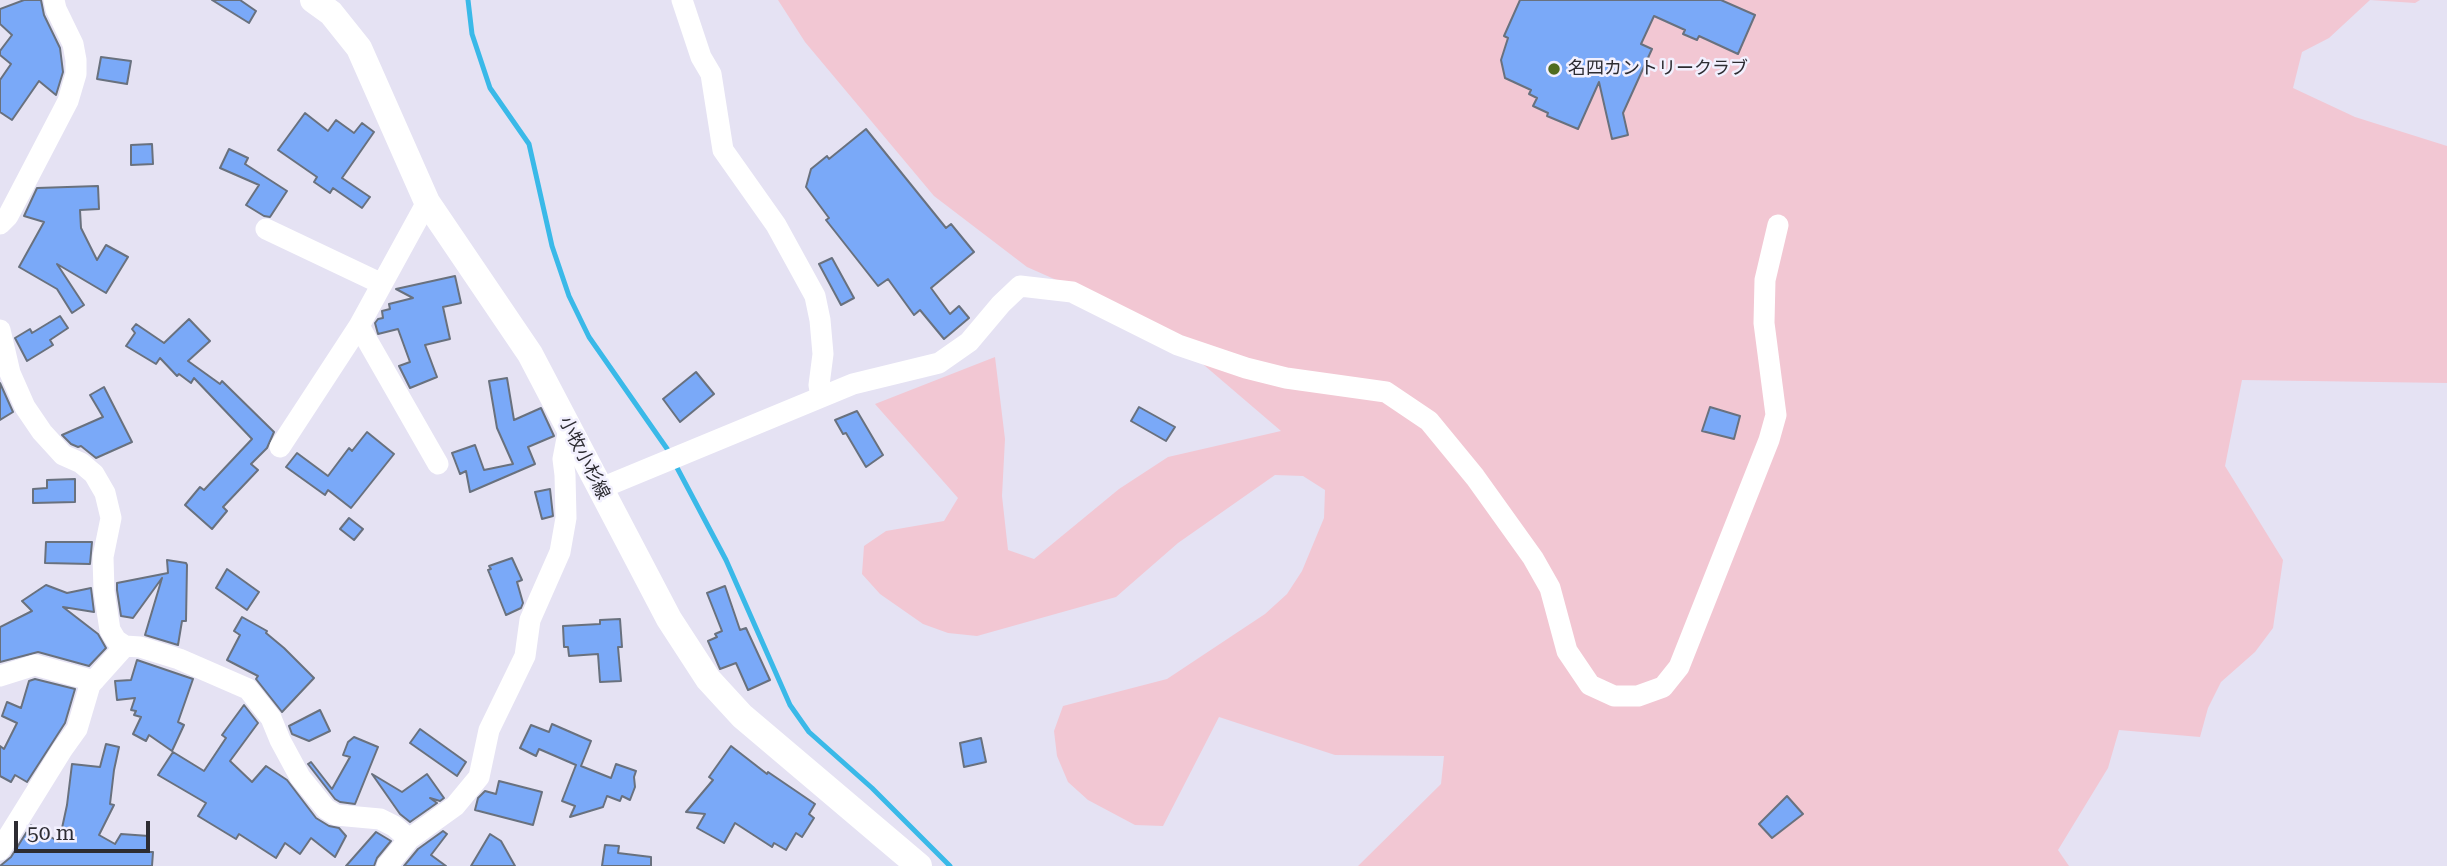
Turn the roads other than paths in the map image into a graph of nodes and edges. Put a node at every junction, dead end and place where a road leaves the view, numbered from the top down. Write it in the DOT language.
graph roads {
  1 [pos="54,0"];
  2 [pos="313,0"];
  3 [pos="682,0"];
  4 [pos="427,202"];
  5 [pos="0,224"];
  6 [pos="1778,225"];
  7 [pos="266,229"];
  8 [pos="382,284"];
  9 [pos="359,326"];
  10 [pos="0,330"];
  11 [pos="821,397"];
  12 [pos="569,428"];
  13 [pos="280,447"];
  14 [pos="438,464"];
  15 [pos="599,489"];
  16 [pos="125,646"];
  17 [pos="0,676"];
  18 [pos="94,681"];
  19 [pos="409,839"];
  20 [pos="0,850"];
  21 [pos="387,866"];
  22 [pos="919,866"];
  1 -- 5 [label="street"];
  2 -- 4 [label="main road, 小牧小杉線"];
  3 -- 11 [label="street"];
  4 -- 8 [label="street"];
  4 -- 12 [label="main road, 小牧小杉線"];
  6 -- 11 [label="street"];
  7 -- 8 [label="street"];
  8 -- 9 [label="street"];
  9 -- 13 [label="street"];
  9 -- 14 [label="street"];
  10 -- 16 [label="street"];
  11 -- 15 [label="street"];
  12 -- 15 [label="main road, 小牧小杉線"];
  12 -- 19 [label="street"];
  15 -- 22 [label="main road, 小牧小杉線"];
  16 -- 18 [label="street"];
  16 -- 19 [label="street"];
  17 -- 18 [label="street"];
  18 -- 20 [label="street"];
  19 -- 21 [label="street"];
}
